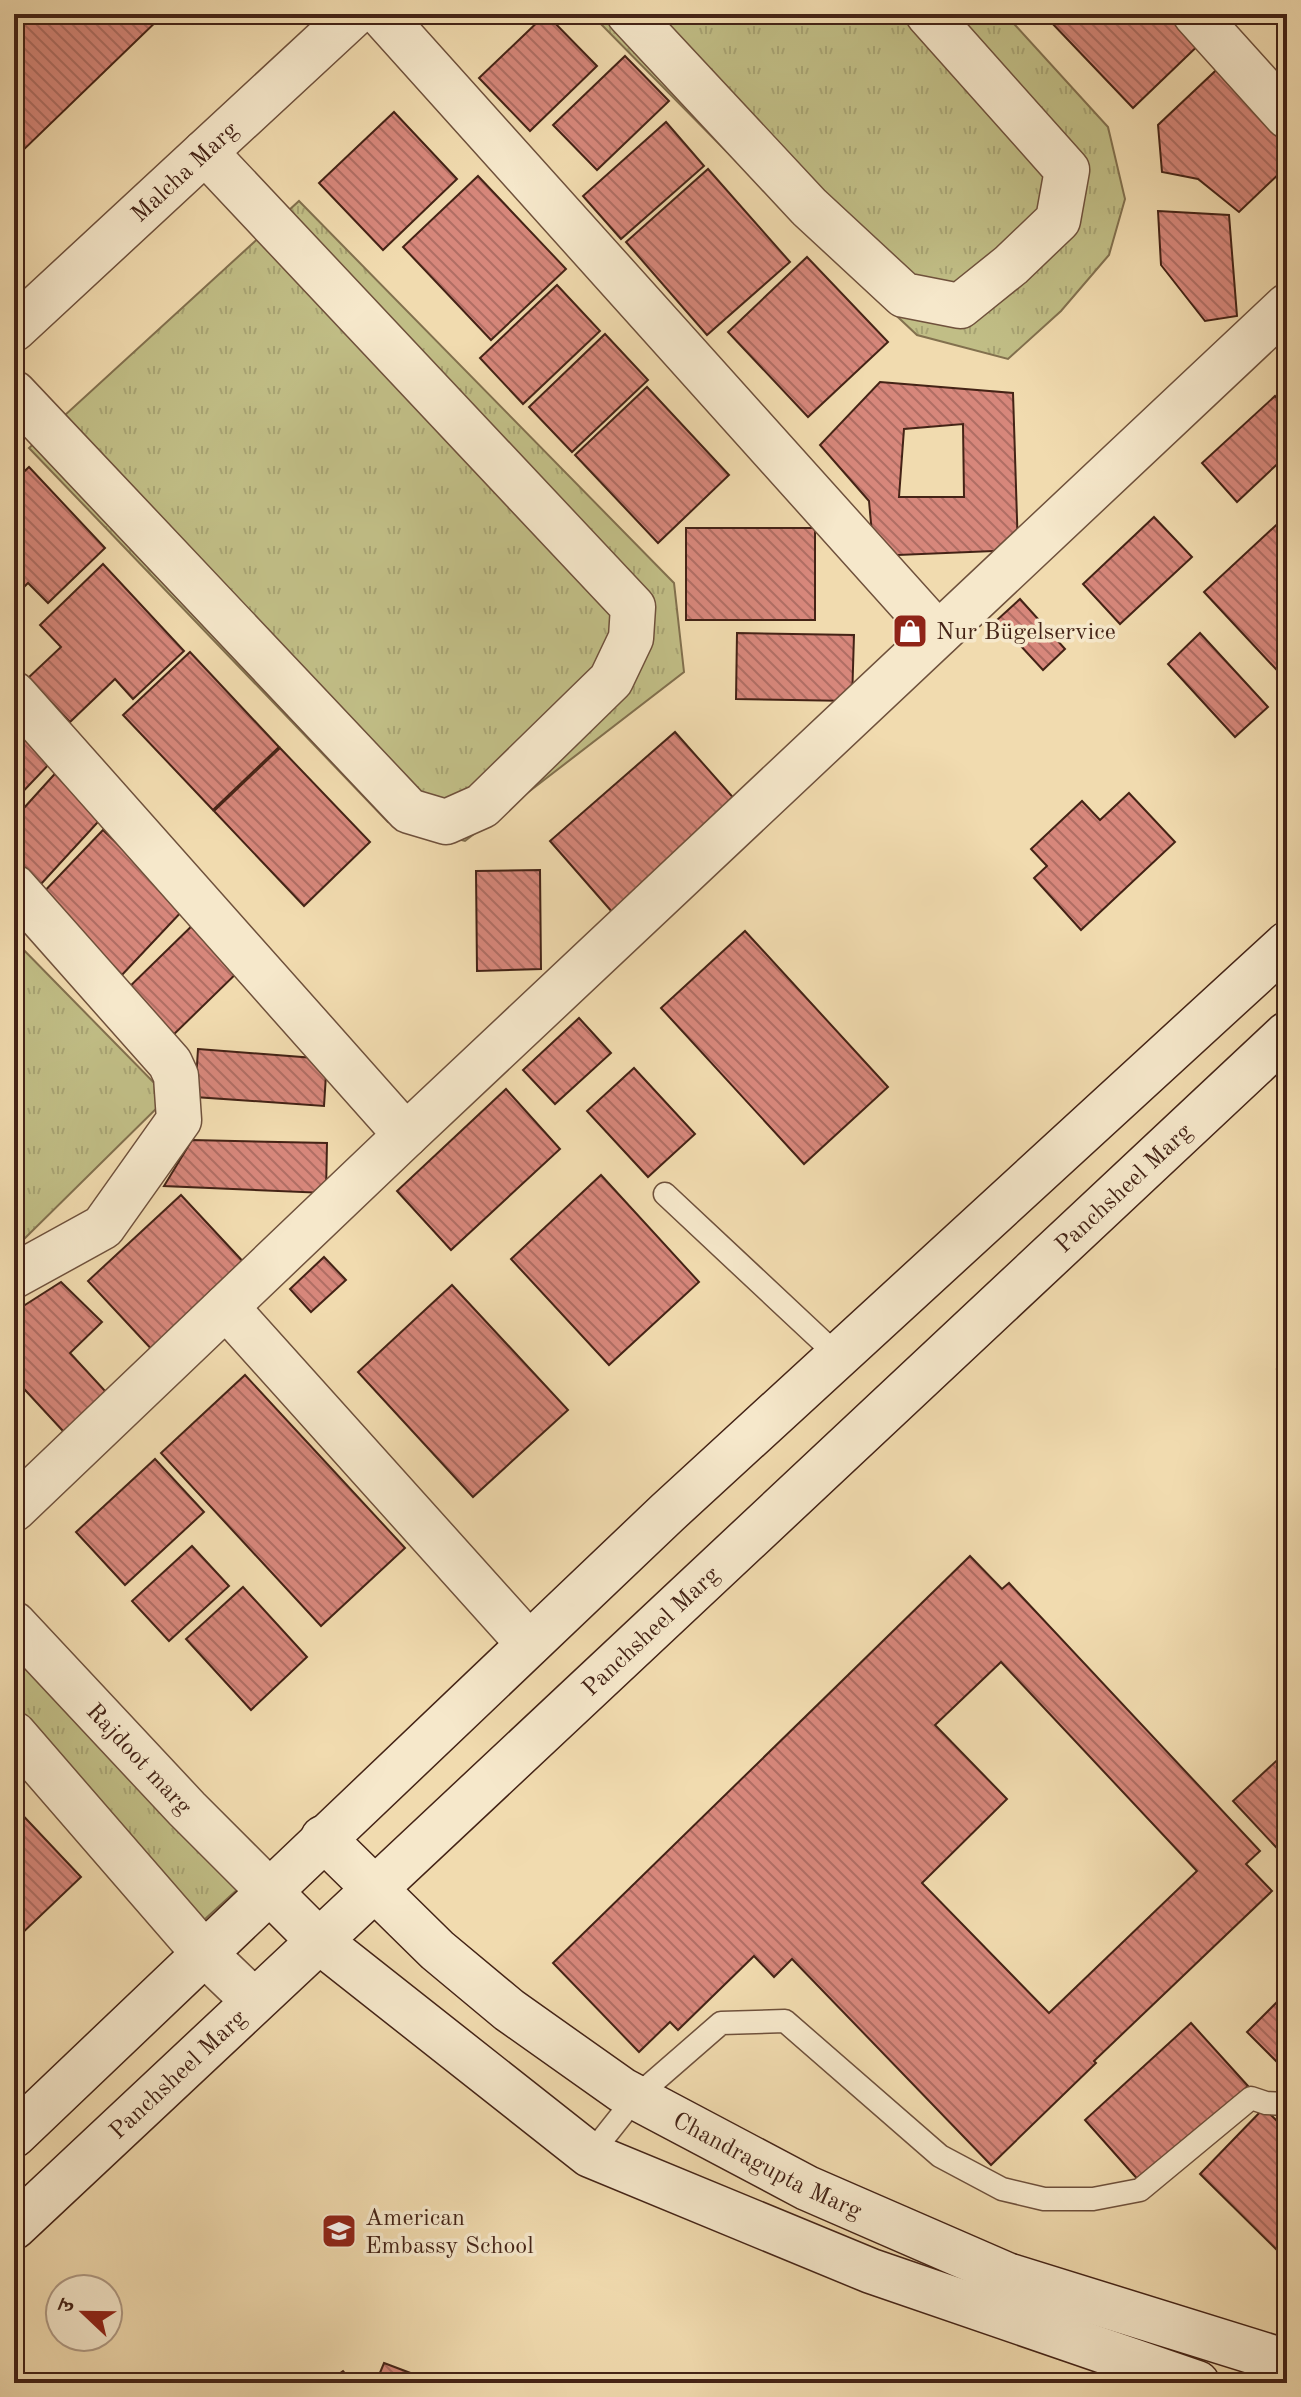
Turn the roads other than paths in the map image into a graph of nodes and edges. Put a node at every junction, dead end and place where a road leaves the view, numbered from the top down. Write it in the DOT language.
graph roads {
  1 [pos="354,14"];
  2 [pos="381,14"];
  3 [pos="629,14"];
  4 [pos="928,14"];
  5 [pos="1195,14"];
  6 [pos="1287,116"];
  7 [pos="205,152"];
  8 [pos="1287,306"];
  9 [pos="14,329"];
  10 [pos="14,393"];
  11 [pos="938,634"];
  12 [pos="14,694"];
  13 [pos="14,887"];
  14 [pos="1287,944"];
  15 [pos="1287,1034"];
  16 [pos="406,1135"];
  17 [pos="665,1194"];
  18 [pos="14,1276"];
  19 [pos="226,1307"];
  20 [pos="838,1356"];
  21 [pos="14,1509"];
  22 [pos="14,1624"];
  23 [pos="529,1644"];
  24 [pos="14,1734"];
  25 [pos="323,1838"];
  26 [pos="269,1891"];
  27 [pos="375,1891"];
  28 [pos="319,1941"];
  29 [pos="204,1953"];
  30 [pos="254,2001"];
  31 [pos="636,2097"];
  32 [pos="1287,2104"];
  33 [pos="14,2135"];
  34 [pos="590,2155"];
  35 [pos="14,2227"];
  36 [pos="1287,2362"];
  37 [pos="1197,2383"];
  1 -- 7 [label="street, Malcha Marg"];
  2 -- 11 [label="street"];
  3 -- 4 [label="street"];
  5 -- 6 [label="street"];
  7 -- 9 [label="street, Malcha Marg"];
  7 -- 10 [label="street"];
  8 -- 11 [label="street"];
  11 -- 16 [label="street"];
  12 -- 16 [label="street"];
  13 -- 18 [label="street"];
  14 -- 20 [label="street"];
  15 -- 27 [label="street, Panchsheel Marg"];
  16 -- 19 [label="street"];
  17 -- 20 [label="lane"];
  19 -- 21 [label="street"];
  19 -- 23 [label="street"];
  20 -- 23 [label="street"];
  22 -- 26 [label="street, Rajdoot marg"];
  23 -- 25 [label="street"];
  24 -- 29 [label="street"];
  25 -- 26 [label="street"];
  25 -- 27 [label="street, Chandragupta Marg"];
  26 -- 28 [label="street"];
  26 -- 29 [label="street"];
  27 -- 28 [label="street, Panchsheel Marg"];
  27 -- 31 [label="street, Chandragupta Marg"];
  28 -- 30 [label="street, Panchsheel Marg"];
  28 -- 34 [label="street"];
  29 -- 30 [label="street"];
  29 -- 33 [label="street"];
  30 -- 35 [label="street, Panchsheel Marg"];
  31 -- 32 [label="lane"];
  31 -- 34 [label="lane"];
  31 -- 36 [label="street, Chandragupta Marg"];
  34 -- 37 [label="street"];
}
